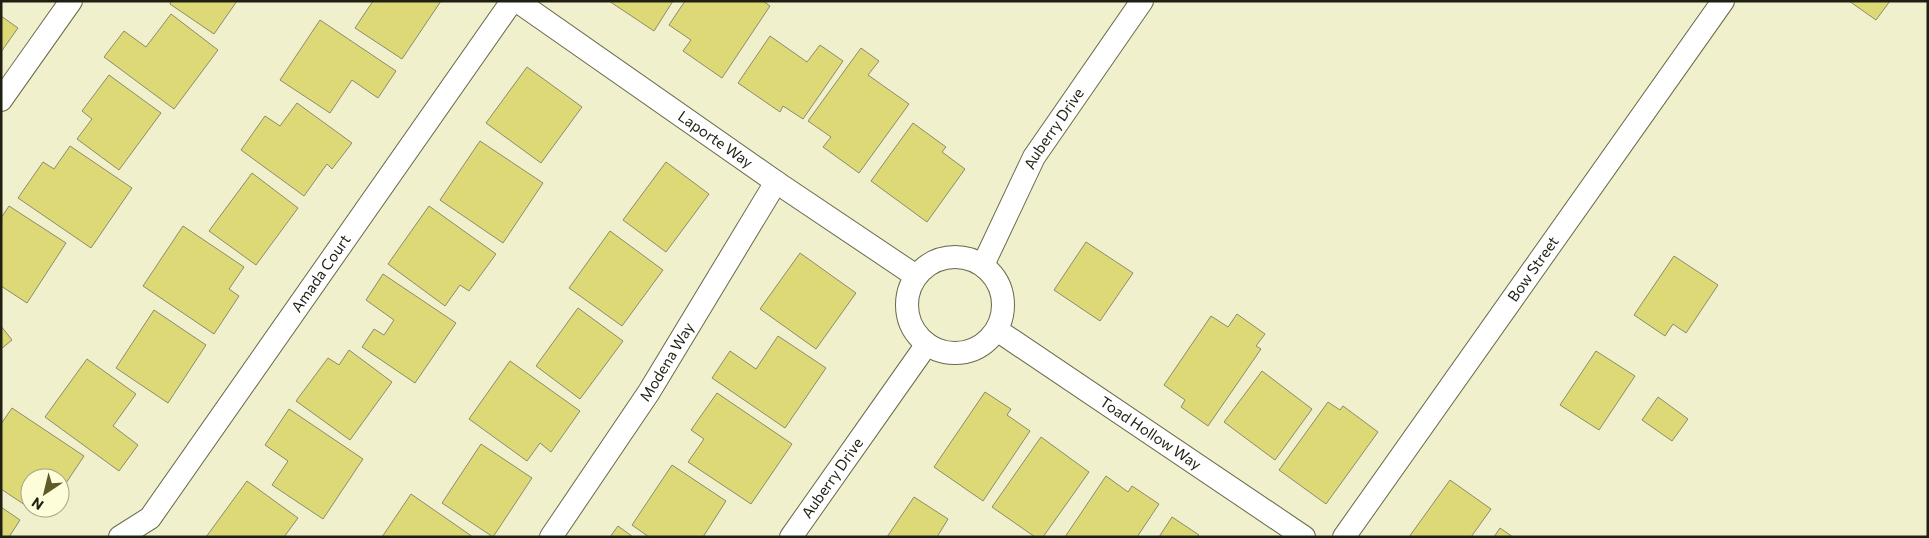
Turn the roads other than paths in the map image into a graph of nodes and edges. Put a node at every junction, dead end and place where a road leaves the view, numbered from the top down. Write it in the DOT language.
graph roads {
  1 [pos="71,1"];
  2 [pos="512,1"];
  3 [pos="517,1"];
  4 [pos="1142,1"];
  5 [pos="1723,1"];
  6 [pos="1,100"];
  7 [pos="776,182"];
  8 [pos="983,265"];
  9 [pos="916,276"];
  10 [pos="996,330"];
  11 [pos="927,344"];
  12 [pos="120,537"];
  13 [pos="551,537"];
  14 [pos="791,537"];
  15 [pos="1304,537"];
  16 [pos="1344,537"];
  1 -- 6 [label="street"];
  2 -- 12 [label="street, Amada Court"];
  3 -- 7 [label="street, Laporte Way"];
  4 -- 8 [label="street, Auberry Drive"];
  5 -- 16 [label="street, Bow Street"];
  7 -- 9 [label="street, Laporte Way"];
  7 -- 13 [label="street, Modena Way"];
  8 -- 9 [label="street"];
  8 -- 10 [label="street"];
  9 -- 11 [label="street"];
  10 -- 11 [label="street"];
  10 -- 15 [label="street, Toad Hollow Way"];
  11 -- 14 [label="street, Auberry Drive"];
}
